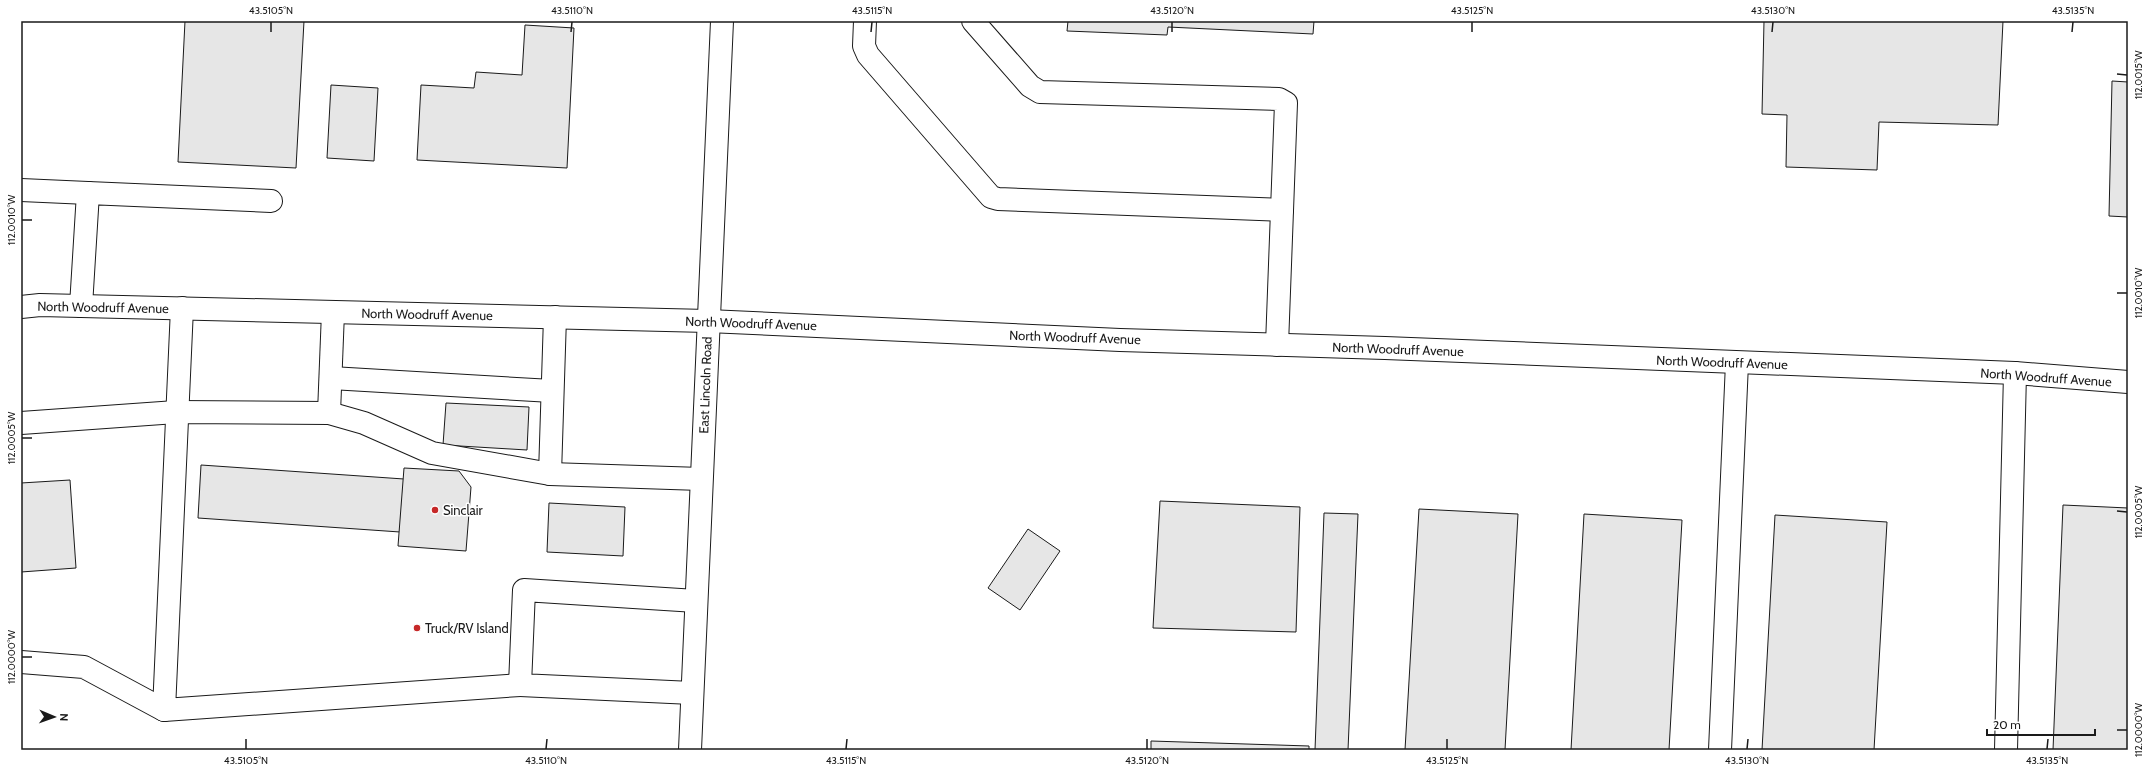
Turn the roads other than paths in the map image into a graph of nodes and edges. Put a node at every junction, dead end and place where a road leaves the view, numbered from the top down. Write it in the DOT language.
graph roads {
  1 [pos="722,21"];
  2 [pos="865,21"];
  3 [pos="973,21"];
  4 [pos="21,190"];
  5 [pos="88,192"];
  6 [pos="271,201"];
  7 [pos="1282,210"];
  8 [pos="81,306"];
  9 [pos="21,307"];
  10 [pos="182,308"];
  11 [pos="333,312"];
  12 [pos="555,317"];
  13 [pos="708,321"];
  14 [pos="1277,345"];
  15 [pos="1737,363"];
  16 [pos="2015,374"];
  17 [pos="331,378"];
  18 [pos="2128,382"];
  19 [pos="552,391"];
  20 [pos="176,412"];
  21 [pos="328,413"];
  22 [pos="21,423"];
  23 [pos="550,474"];
  24 [pos="701,479"];
  25 [pos="696,600"];
  26 [pos="21,662"];
  27 [pos="520,685"];
  28 [pos="692,693"];
  29 [pos="164,710"];
  30 [pos="690,750"];
  31 [pos="1720,750"];
  32 [pos="2006,750"];
  1 -- 13 [label="main road, East Lincoln Road"];
  2 -- 7 [label="main road"];
  3 -- 7 [label="main road"];
  4 -- 5 [label="main road"];
  5 -- 6 [label="main road"];
  5 -- 8 [label="main road"];
  7 -- 14 [label="main road"];
  8 -- 9 [label="main road, North Woodruff Avenue"];
  8 -- 10 [label="main road, North Woodruff Avenue"];
  10 -- 11 [label="main road, North Woodruff Avenue"];
  10 -- 20 [label="main road"];
  11 -- 12 [label="main road, North Woodruff Avenue"];
  11 -- 17 [label="main road"];
  12 -- 13 [label="main road, North Woodruff Avenue"];
  12 -- 19 [label="main road"];
  13 -- 14 [label="main road, North Woodruff Avenue"];
  13 -- 24 [label="main road, East Lincoln Road"];
  14 -- 15 [label="main road, North Woodruff Avenue"];
  15 -- 16 [label="main road, North Woodruff Avenue"];
  15 -- 31 [label="main road"];
  16 -- 18 [label="main road, North Woodruff Avenue"];
  16 -- 32 [label="main road"];
  17 -- 19 [label="main road"];
  17 -- 21 [label="main road"];
  19 -- 23 [label="main road"];
  20 -- 21 [label="main road"];
  20 -- 22 [label="main road"];
  20 -- 29 [label="main road"];
  21 -- 23 [label="main road"];
  23 -- 24 [label="main road"];
  24 -- 25 [label="main road, East Lincoln Road"];
  25 -- 27 [label="main road"];
  25 -- 28 [label="main road, East Lincoln Road"];
  26 -- 29 [label="main road"];
  27 -- 28 [label="main road"];
  27 -- 29 [label="main road"];
  28 -- 30 [label="main road, East Lincoln Road"];
}
